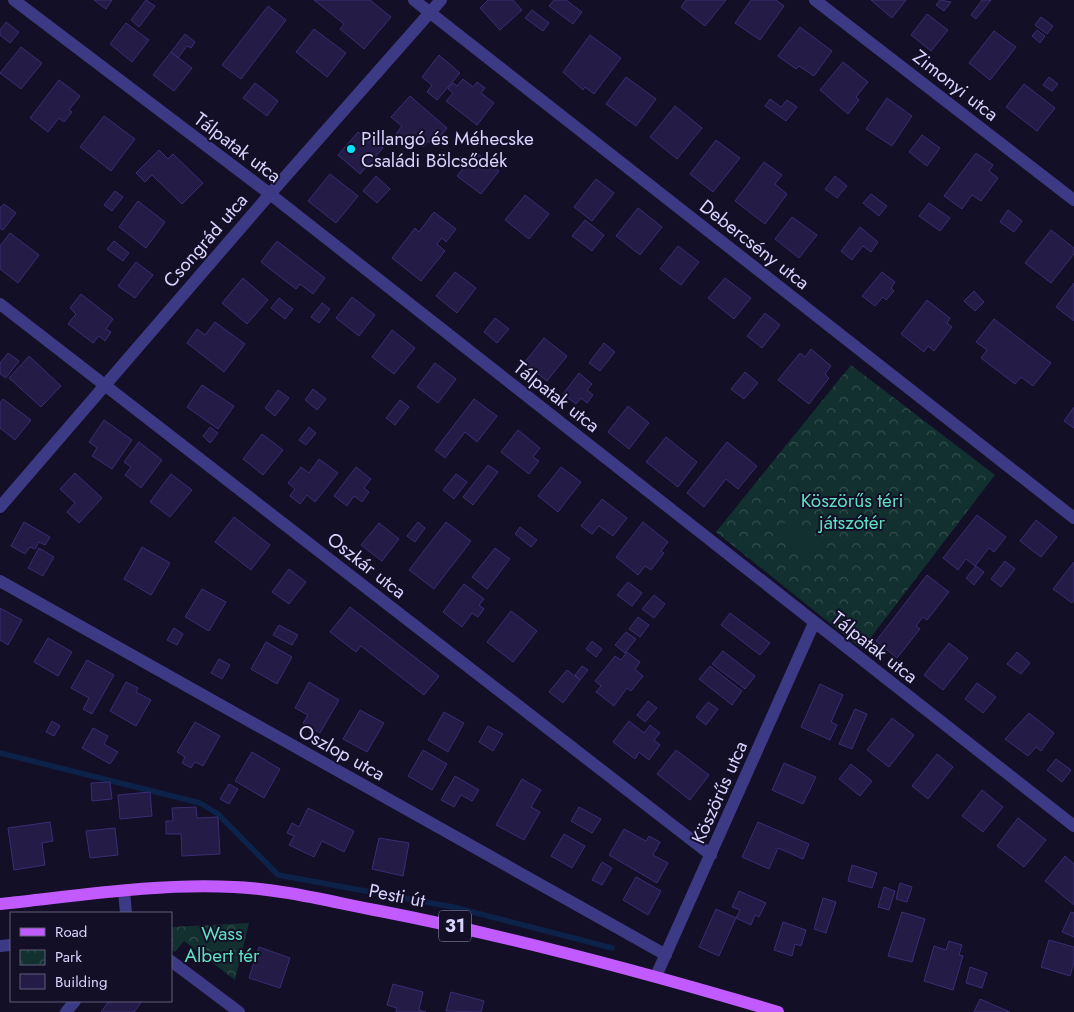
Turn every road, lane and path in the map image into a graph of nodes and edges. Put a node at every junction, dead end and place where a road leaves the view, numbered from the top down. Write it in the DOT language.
graph roads {
  1 [pos="14,0"];
  2 [pos="414,0"];
  3 [pos="441,0"];
  4 [pos="815,0"];
  5 [pos="430,13"];
  6 [pos="270,194"];
  7 [pos="1074,200"];
  8 [pos="0,304"];
  9 [pos="104,386"];
  10 [pos="0,507"];
  11 [pos="1074,518"];
  12 [pos="0,581"];
  13 [pos="814,623"];
  14 [pos="1074,826"];
  15 [pos="712,855"];
  16 [pos="124,891"];
  17 [pos="0,904"];
  18 [pos="126,912"];
  19 [pos="666,955"];
  20 [pos="172,962"];
  21 [pos="656,976"];
  22 [pos="74,1002"];
  23 [pos="66,1012"];
  24 [pos="239,1012"];
  25 [pos="778,1012"];
  1 -- 6 [label="street, Tálpatak utca"];
  2 -- 5 [label="street, Debercsény utca"];
  3 -- 5 [label="street, Csongrád utca"];
  4 -- 7 [label="street, Zimonyi utca"];
  5 -- 6 [label="street, Csongrád utca"];
  5 -- 11 [label="street, Debercsény utca"];
  6 -- 9 [label="street, Csongrád utca"];
  6 -- 13 [label="street, Tálpatak utca"];
  8 -- 9 [label="street, Oszkár utca"];
  9 -- 10 [label="street, Csongrád utca"];
  9 -- 15 [label="street, Oszkár utca"];
  12 -- 19 [label="street, Oszlop utca"];
  13 -- 14 [label="street, Tálpatak utca"];
  13 -- 15 [label="street, Köszörűs utca"];
  15 -- 19 [label="street, Köszörűs utca"];
  16 -- 17 [label="main road, Pesti út / 31"];
  16 -- 18 [label="street"];
  16 -- 21 [label="main road, Pesti út / 31"];
  19 -- 21 [label="street, Köszörűs utca"];
  20 -- 24 [label="street"];
  21 -- 25 [label="main road, Pesti út / 31"];
  22 -- 23 [label="street"];
}
